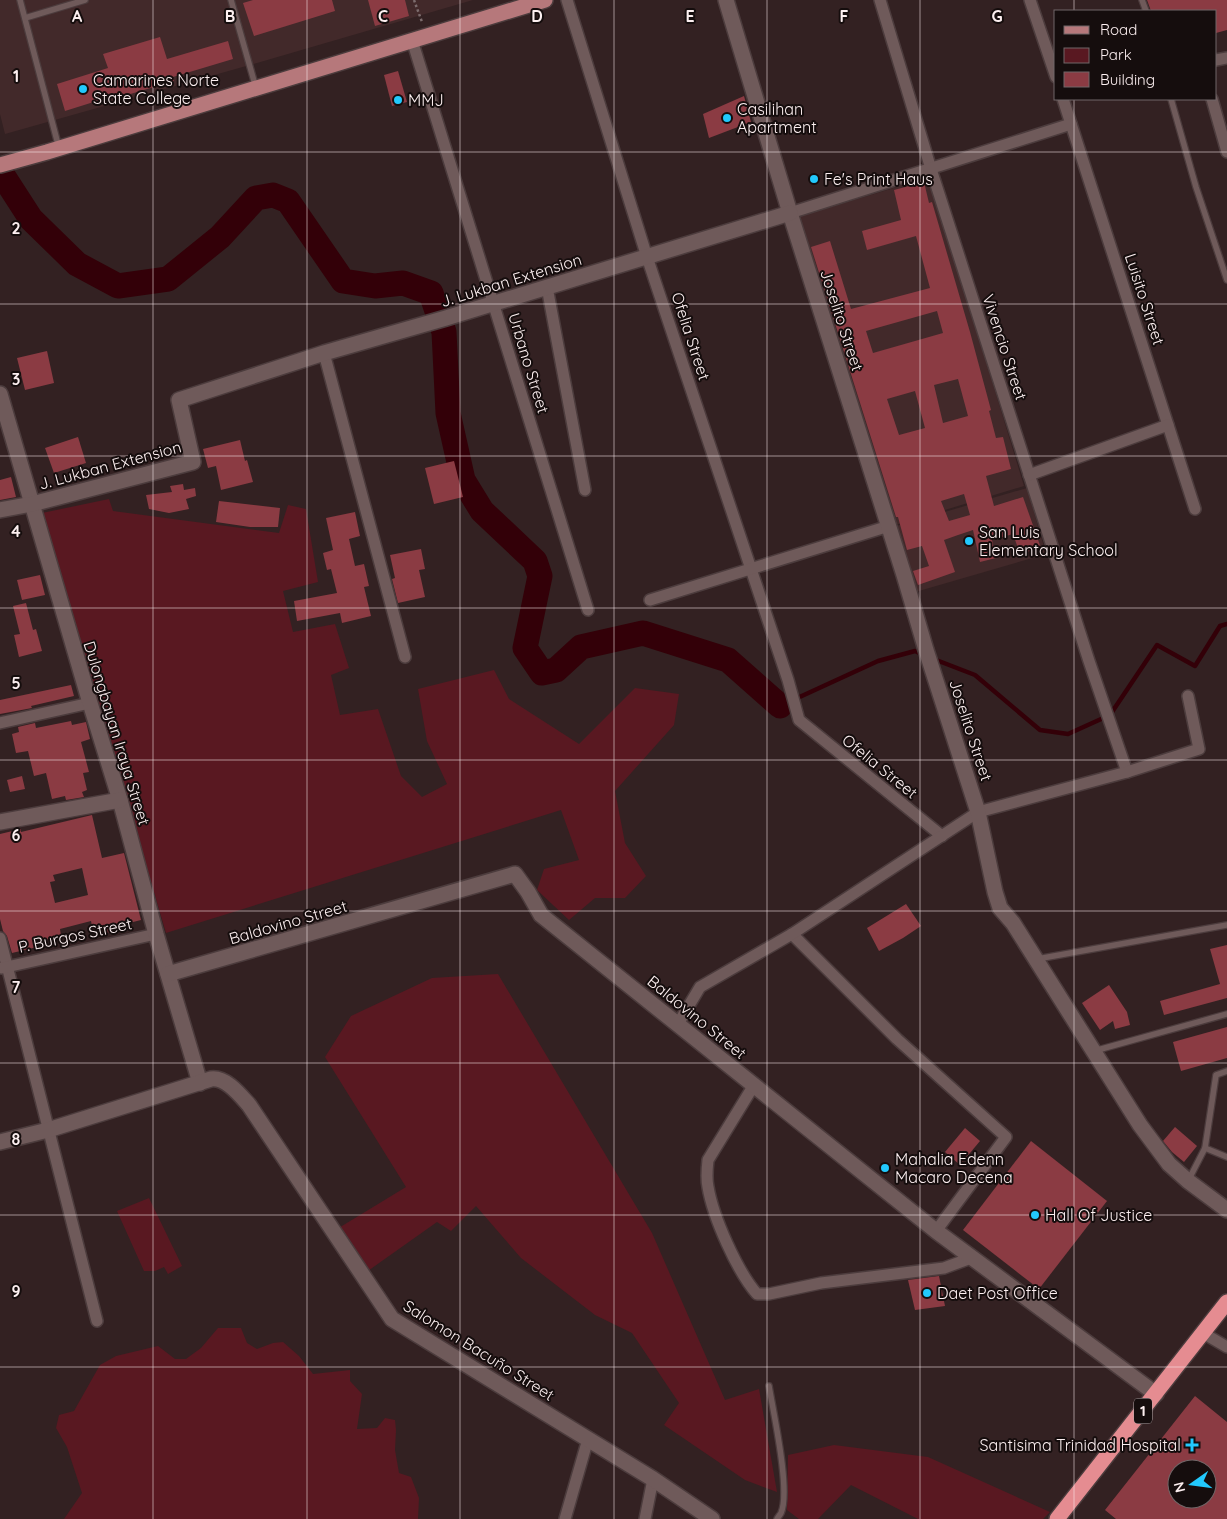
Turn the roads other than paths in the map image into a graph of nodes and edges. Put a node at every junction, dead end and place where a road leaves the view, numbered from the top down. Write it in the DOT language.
graph roads {
  1 [pos="20,0"];
  2 [pos="85,0"];
  3 [pos="231,0"];
  4 [pos="545,0"];
  5 [pos="567,0"];
  6 [pos="726,0"];
  7 [pos="880,0"];
  8 [pos="1030,0"];
  9 [pos="25,18"];
  10 [pos="412,40"];
  11 [pos="1054,71"];
  12 [pos="256,88"];
  13 [pos="1063,100"];
  14 [pos="1171,100"];
  15 [pos="1212,100"];
  16 [pos="1071,124"];
  17 [pos="59,148"];
  18 [pos="1227,152"];
  19 [pos="1,164"];
  20 [pos="931,169"];
  21 [pos="790,213"];
  22 [pos="647,257"];
  23 [pos="1227,280"];
  24 [pos="547,287"];
  25 [pos="494,304"];
  26 [pos="324,353"];
  27 [pos="0,394"];
  28 [pos="1168,425"];
  29 [pos="1029,475"];
  30 [pos="584,490"];
  31 [pos="32,504"];
  32 [pos="1195,509"];
  33 [pos="0,510"];
  34 [pos="889,526"];
  35 [pos="751,568"];
  36 [pos="650,600"];
  37 [pos="588,610"];
  38 [pos="405,657"];
  39 [pos="1188,696"];
  40 [pos="90,703"];
  41 [pos="0,722"];
  42 [pos="1127,772"];
  43 [pos="120,800"];
  44 [pos="978,812"];
  45 [pos="0,822"];
  46 [pos="942,836"];
  47 [pos="1227,925"];
  48 [pos="156,934"];
  49 [pos="792,934"];
  50 [pos="0,938"];
  51 [pos="1037,960"];
  52 [pos="4,967"];
  53 [pos="168,974"];
  54 [pos="1227,1014"];
  55 [pos="678,1024"];
  56 [pos="1094,1050"];
  57 [pos="1227,1071"];
  58 [pos="200,1082"];
  59 [pos="754,1085"];
  60 [pos="48,1130"];
  61 [pos="0,1142"];
  62 [pos="1205,1148"];
  63 [pos="1227,1157"];
  64 [pos="1188,1181"];
  65 [pos="1227,1210"];
  66 [pos="936,1231"];
  67 [pos="971,1258"];
  68 [pos="1227,1302"];
  69 [pos="97,1321"];
  70 [pos="1204,1333"];
  71 [pos="1227,1347"];
  72 [pos="768,1386"];
  73 [pos="1156,1394"];
  74 [pos="588,1439"];
  75 [pos="653,1479"];
  76 [pos="565,1519"];
  77 [pos="645,1519"];
  78 [pos="712,1519"];
  79 [pos="777,1519"];
  80 [pos="1057,1519"];
  1 -- 9 [label="lane"];
  2 -- 9 [label="lane"];
  3 -- 12 [label="lane"];
  4 -- 10 [label="main road"];
  5 -- 22 [label="street, Ofelia Street"];
  6 -- 21 [label="street, Joselito Street"];
  7 -- 20 [label="street, Vivencio Street"];
  8 -- 11 [label="street"];
  9 -- 17 [label="lane"];
  10 -- 12 [label="main road"];
  10 -- 25 [label="street, Urbano Street"];
  12 -- 17 [label="main road"];
  13 -- 16 [label="street, Luisito Street"];
  14 -- 23 [label="lane"];
  15 -- 18 [label="street"];
  16 -- 20 [label="street, J. Lukban Extension"];
  16 -- 28 [label="street, Luisito Street"];
  17 -- 19 [label="main road"];
  20 -- 21 [label="street, J. Lukban Extension"];
  20 -- 29 [label="street, Vivencio Street"];
  21 -- 22 [label="street, J. Lukban Extension"];
  21 -- 34 [label="street, Joselito Street"];
  22 -- 24 [label="street, J. Lukban Extension"];
  22 -- 35 [label="street, Ofelia Street"];
  24 -- 25 [label="street, J. Lukban Extension"];
  24 -- 30 [label="street"];
  25 -- 26 [label="street, J. Lukban Extension"];
  25 -- 37 [label="street, Urbano Street"];
  26 -- 31 [label="street, J. Lukban Extension"];
  26 -- 38 [label="street"];
  27 -- 31 [label="street, Dulongbayan Iraya Street"];
  28 -- 29 [label="street"];
  28 -- 32 [label="street, Luisito Street"];
  29 -- 42 [label="street, Vivencio Street"];
  31 -- 33 [label="street"];
  31 -- 40 [label="street, Dulongbayan Iraya Street"];
  34 -- 35 [label="street"];
  34 -- 44 [label="street, Joselito Street"];
  35 -- 36 [label="street"];
  35 -- 46 [label="street, Ofelia Street"];
  39 -- 42 [label="street"];
  40 -- 41 [label="street"];
  40 -- 43 [label="street, Dulongbayan Iraya Street"];
  42 -- 44 [label="street"];
  43 -- 45 [label="street"];
  43 -- 48 [label="street, Dulongbayan Iraya Street"];
  44 -- 46 [label="street"];
  44 -- 51 [label="street, Joselito Street"];
  46 -- 49 [label="street"];
  47 -- 51 [label="lane"];
  48 -- 52 [label="street, P. Burgos Street"];
  48 -- 53 [label="street, Dulongbayan Iraya Street"];
  49 -- 55 [label="street"];
  49 -- 66 [label="street"];
  50 -- 52 [label="street"];
  51 -- 56 [label="street, Joselito Street"];
  52 -- 60 [label="street"];
  53 -- 55 [label="street, Baldovino Street"];
  53 -- 58 [label="street, Dulongbayan Iraya Street"];
  54 -- 56 [label="lane"];
  55 -- 59 [label="street, Baldovino Street"];
  56 -- 64 [label="street, Joselito Street"];
  57 -- 62 [label="lane"];
  58 -- 60 [label="street, Salomon Bacuño Street"];
  58 -- 74 [label="street, Salomon Bacuño Street"];
  59 -- 66 [label="street, Baldovino Street"];
  59 -- 67 [label="street"];
  60 -- 61 [label="street, Salomon Bacuño Street"];
  60 -- 69 [label="street"];
  62 -- 63 [label="lane"];
  62 -- 64 [label="lane"];
  64 -- 65 [label="street, Joselito Street"];
  66 -- 67 [label="street, Baldovino Street"];
  67 -- 73 [label="street, Baldovino Street"];
  68 -- 70 [label="highway, 1"];
  70 -- 71 [label="street"];
  70 -- 73 [label="highway, 1"];
  72 -- 79 [label="lane"];
  73 -- 80 [label="highway, 1"];
  74 -- 75 [label="street, Salomon Bacuño Street"];
  74 -- 76 [label="street"];
  75 -- 77 [label="street"];
  75 -- 78 [label="street, Salomon Bacuño Street"];
}
